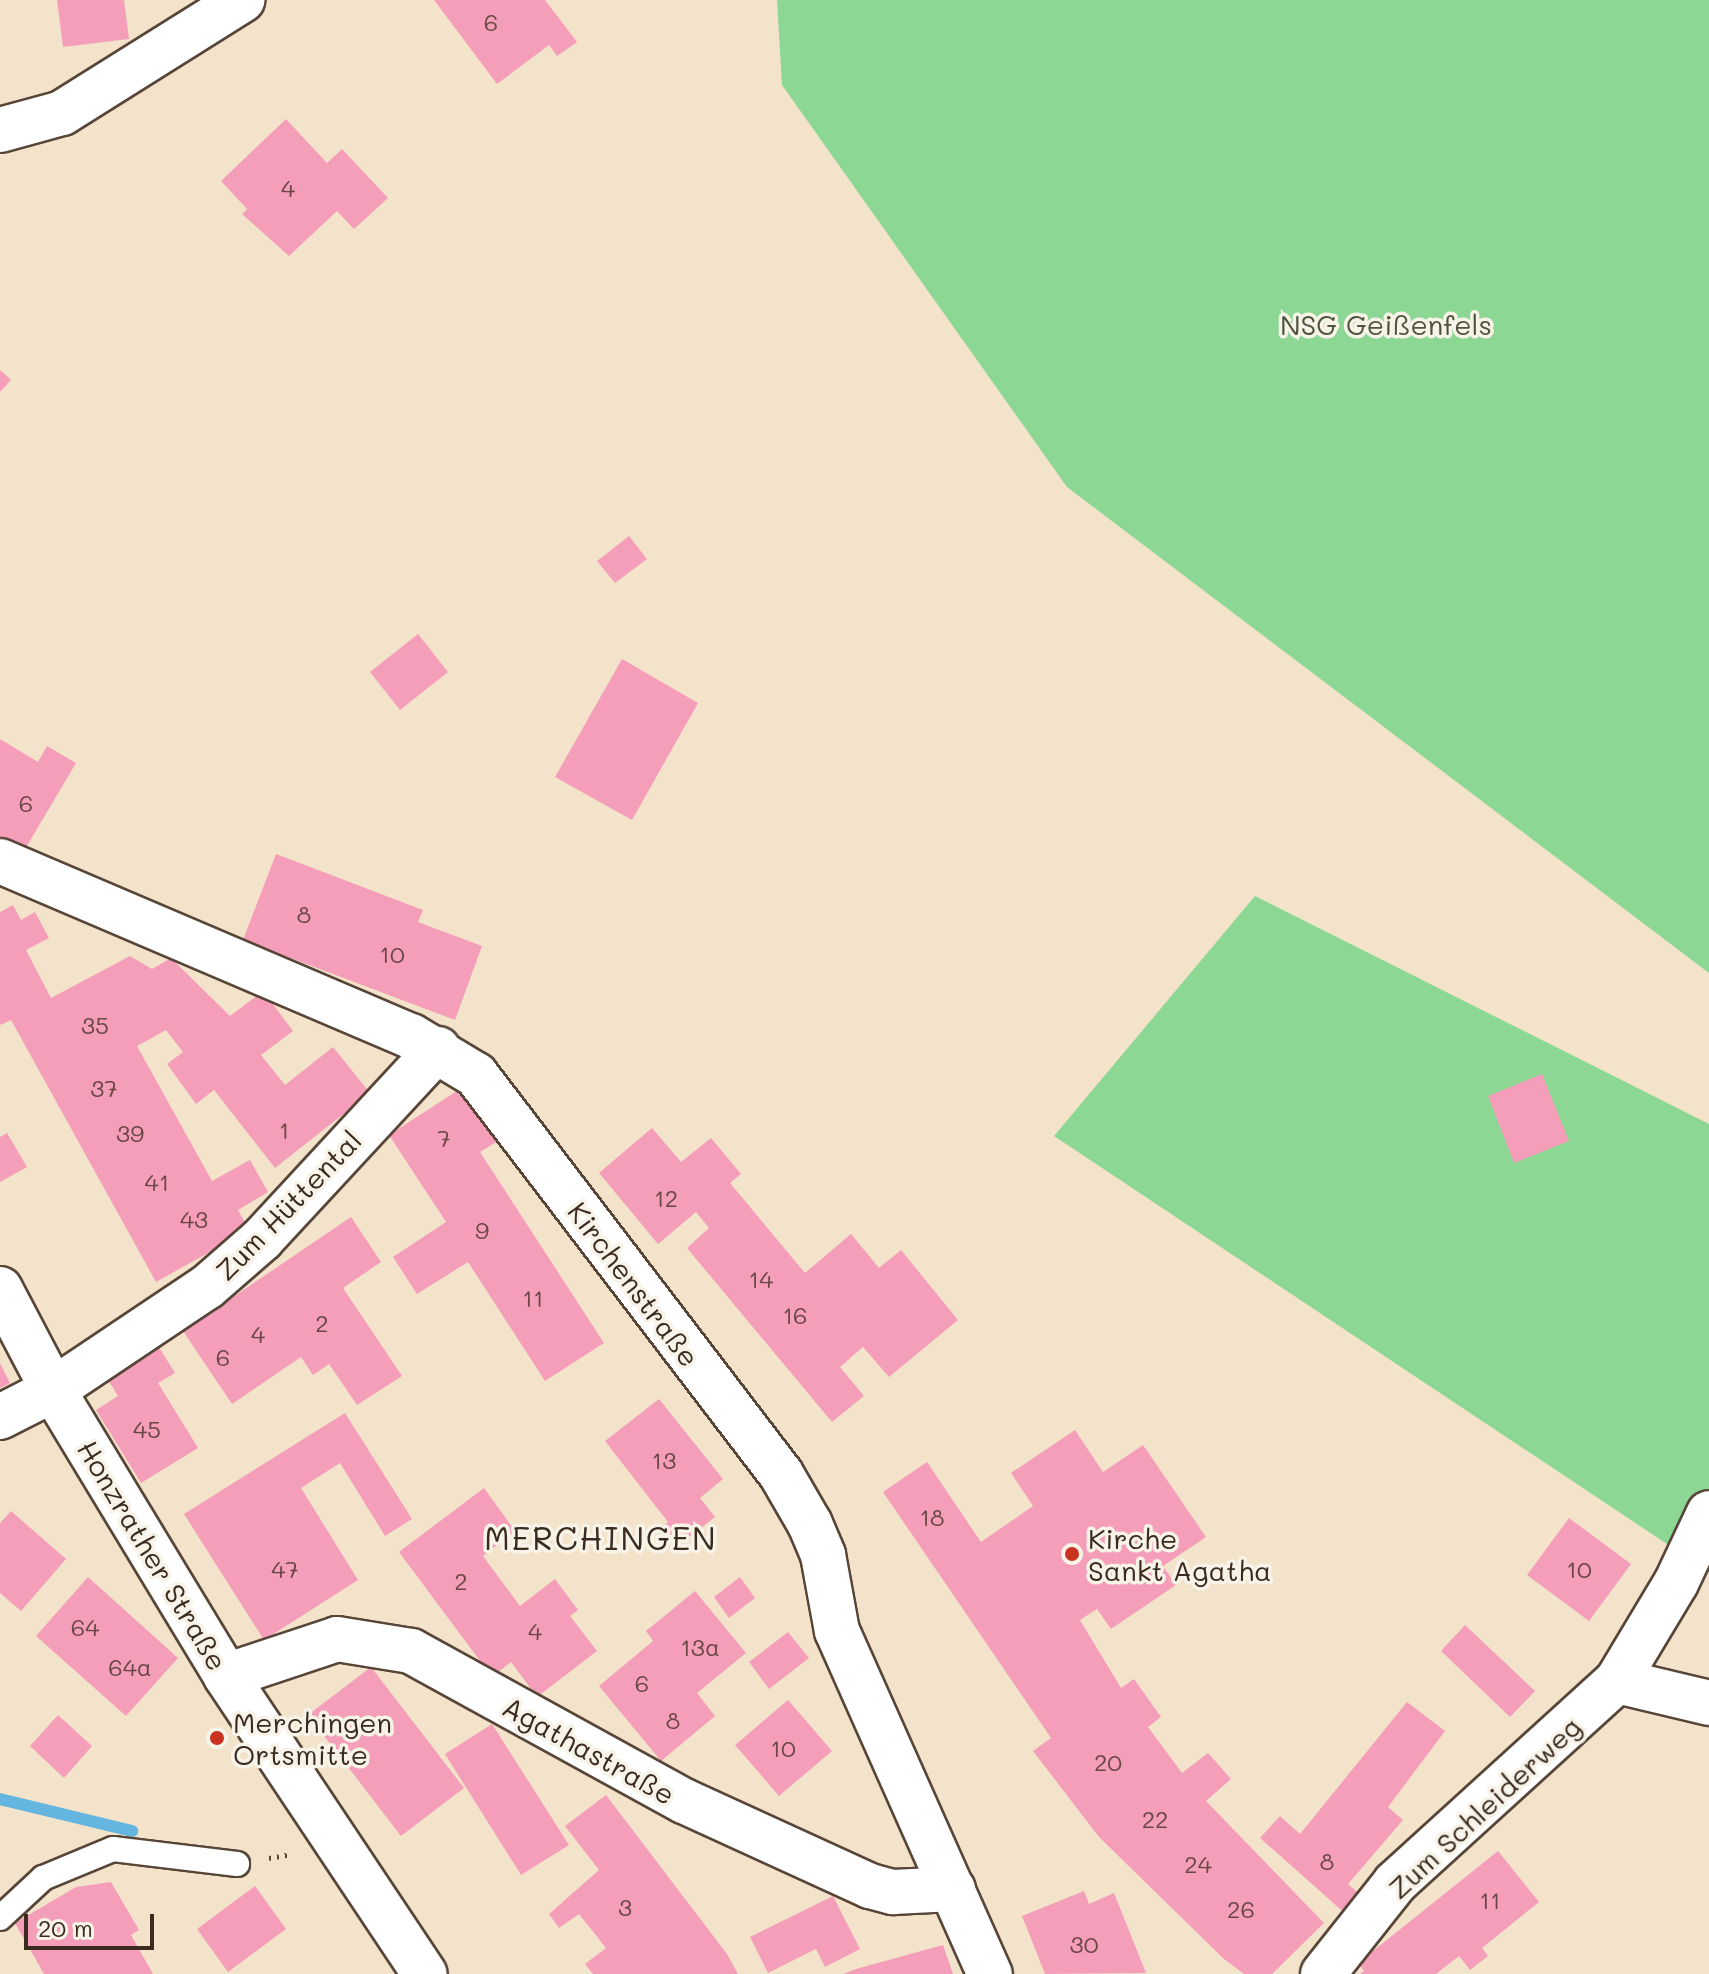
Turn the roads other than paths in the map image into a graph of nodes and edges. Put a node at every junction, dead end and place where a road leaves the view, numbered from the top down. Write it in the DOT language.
graph roads {
  1 [pos="242,0"];
  2 [pos="0,130"];
  3 [pos="0,861"];
  4 [pos="438,1049"];
  5 [pos="0,1289"];
  6 [pos="53,1390"];
  7 [pos="0,1417"];
  8 [pos="1709,1513"];
  9 [pos="226,1676"];
  10 [pos="1617,1681"];
  11 [pos="1709,1703"];
  12 [pos="237,1864"];
  13 [pos="953,1889"];
  14 [pos="0,1918"];
  15 [pos="425,1974"];
  16 [pos="990,1974"];
  17 [pos="1323,1974"];
  1 -- 2 [label="street"];
  3 -- 4 [label="street, Kirchenstraße"];
  4 -- 6 [label="street, Zum Hüttental"];
  4 -- 13 [label="street, Kirchenstraße"];
  5 -- 6 [label="street, Honzrather Straße"];
  6 -- 7 [label="street, Zum Hüttental"];
  6 -- 9 [label="street, Honzrather Straße"];
  8 -- 10 [label="street, Zum Schleiderweg"];
  9 -- 13 [label="street, Agathastraße"];
  9 -- 15 [label="street, Honzrather Straße"];
  10 -- 11 [label="street"];
  10 -- 17 [label="street, Zum Schleiderweg"];
  12 -- 14 [label="lane"];
  13 -- 16 [label="street, Kirchenstraße"];
}
